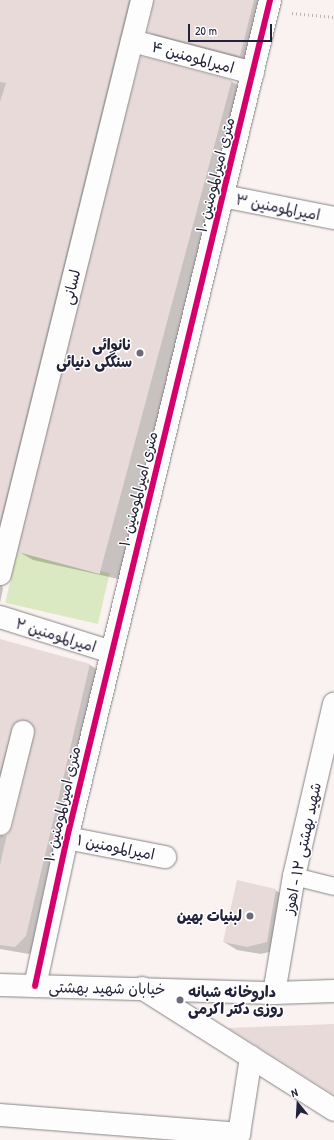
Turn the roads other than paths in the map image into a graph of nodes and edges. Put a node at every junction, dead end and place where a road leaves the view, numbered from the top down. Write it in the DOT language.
graph roads {
  1 [pos="142,0"];
  2 [pos="269,6"];
  3 [pos="132,41"];
  4 [pos="253,73"];
  5 [pos="223,196"];
  6 [pos="334,218"];
  7 [pos="0,574"];
  8 [pos="0,617"];
  9 [pos="112,652"];
  10 [pos="334,704"];
  11 [pos="24,732"];
  12 [pos="2,812"];
  13 [pos="67,838"];
  14 [pos="166,856"];
  15 [pos="294,876"];
  16 [pos="334,886"];
  17 [pos="0,985"];
  18 [pos="35,986"];
  19 [pos="142,988"];
  20 [pos="334,991"];
  21 [pos="274,993"];
  22 [pos="252,1057"];
  23 [pos="334,1110"];
  24 [pos="0,1115"];
  1 -- 3 [label="street, لسانی"];
  2 -- 4 [label="street, ۱۰ متری امیرالمومنین"];
  3 -- 4 [label="street, امیرالمومنین ۴"];
  3 -- 7 [label="street, لسانی"];
  4 -- 5 [label="street, ۱۰ متری امیرالمومنین"];
  5 -- 6 [label="street, امیرالمومنین ۳"];
  5 -- 9 [label="street, ۱۰ متری امیرالمومنین"];
  8 -- 9 [label="street, امیرالمومنین ۲"];
  9 -- 13 [label="street, ۱۰ متری امیرالمومنین"];
  10 -- 15 [label="street, شهید بهشتی ۱۲ - اهوز"];
  11 -- 12 [label="street"];
  13 -- 14 [label="street, امیرالمومنین ۱"];
  13 -- 18 [label="street, ۱۰ متری امیرالمومنین"];
  15 -- 16 [label="lane"];
  15 -- 21 [label="street, شهید بهشتی ۱۲ - اهوز"];
  17 -- 18 [label="street, خیابان شهید بهشتی"];
  18 -- 19 [label="street, خیابان شهید بهشتی"];
  19 -- 21 [label="street, خیابان شهید بهشتی"];
  19 -- 22 [label="street"];
  20 -- 21 [label="street, خیابان شهید بهشتی"];
  22 -- 23 [label="street"];
  22 -- 24 [label="street"];
}
